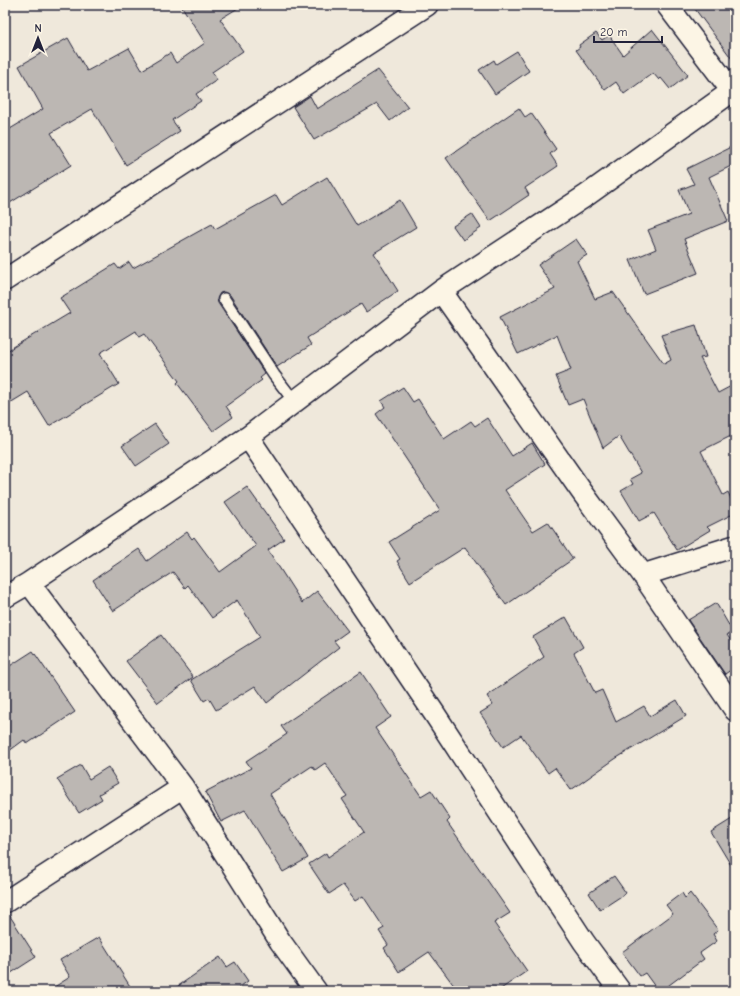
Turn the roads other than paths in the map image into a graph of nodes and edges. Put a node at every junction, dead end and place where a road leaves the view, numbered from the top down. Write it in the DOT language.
graph roads {
  1 [pos="427,5"];
  2 [pos="667,5"];
  3 [pos="733,90"];
  4 [pos="5,280"];
  5 [pos="441,291"];
  6 [pos="224,299"];
  7 [pos="294,401"];
  8 [pos="248,437"];
  9 [pos="735,546"];
  10 [pos="643,575"];
  11 [pos="29,583"];
  12 [pos="5,597"];
  13 [pos="735,710"];
  14 [pos="182,787"];
  15 [pos="5,902"];
  16 [pos="316,991"];
  17 [pos="620,991"];
  1 -- 4 [label="street"];
  2 -- 3 [label="street"];
  3 -- 5 [label="street"];
  5 -- 7 [label="street"];
  5 -- 10 [label="street"];
  6 -- 7 [label="lane"];
  7 -- 8 [label="street"];
  8 -- 11 [label="street"];
  8 -- 17 [label="street"];
  9 -- 10 [label="street"];
  10 -- 13 [label="street"];
  11 -- 12 [label="street"];
  11 -- 14 [label="street"];
  14 -- 15 [label="street"];
  14 -- 16 [label="street"];
}
